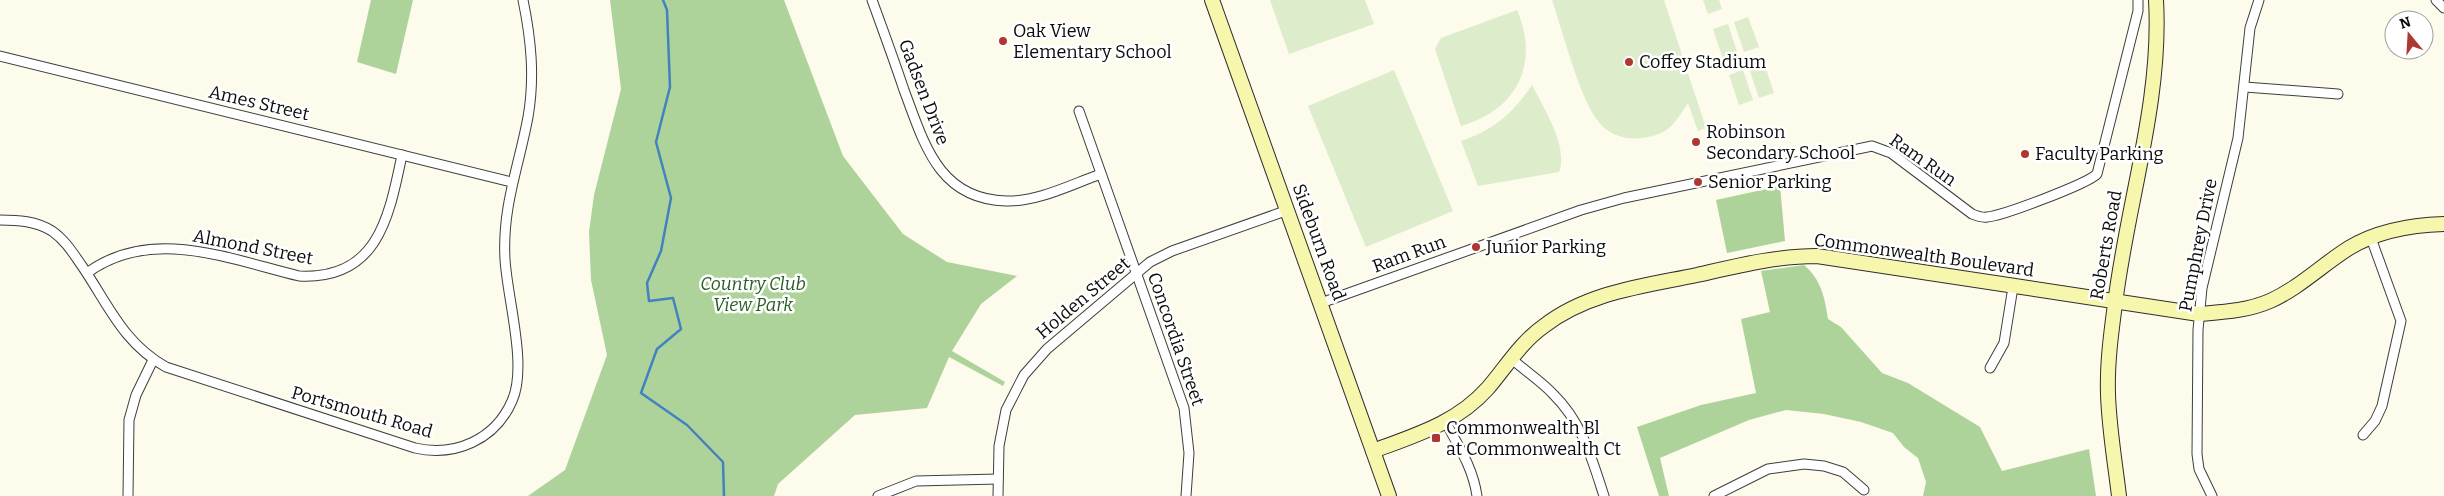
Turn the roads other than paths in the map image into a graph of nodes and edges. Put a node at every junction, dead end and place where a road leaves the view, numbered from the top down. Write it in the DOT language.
graph roads {
  1 [pos="524,0"];
  2 [pos="872,0"];
  3 [pos="1212,0"];
  4 [pos="2138,0"];
  5 [pos="2156,0"];
  6 [pos="2259,0"];
  7 [pos="2436,0"];
  8 [pos="2444,8"];
  9 [pos="0,56"];
  10 [pos="2245,87"];
  11 [pos="2338,94"];
  12 [pos="1079,111"];
  13 [pos="402,155"];
  14 [pos="1101,174"];
  15 [pos="511,182"];
  16 [pos="1288,210"];
  17 [pos="0,220"];
  18 [pos="2444,224"];
  19 [pos="2371,238"];
  20 [pos="87,273"];
  21 [pos="1136,274"];
  22 [pos="2013,287"];
  23 [pos="1321,303"];
  24 [pos="2115,303"];
  25 [pos="2199,314"];
  26 [pos="1512,359"];
  27 [pos="153,360"];
  28 [pos="1990,368"];
  29 [pos="1446,423"];
  30 [pos="2363,435"];
  31 [pos="1373,451"];
  32 [pos="998,479"];
  33 [pos="1864,490"];
  34 [pos="1735,492"];
  35 [pos="128,496"];
  36 [pos="878,496"];
  37 [pos="998,496"];
  38 [pos="1186,496"];
  39 [pos="1389,496"];
  40 [pos="1477,496"];
  41 [pos="1604,496"];
  42 [pos="1714,496"];
  43 [pos="2120,496"];
  44 [pos="2212,496"];
  1 -- 15 [label="street, Portsmouth Road"];
  2 -- 14 [label="street, Gadsen Drive"];
  3 -- 16 [label="street, Sideburn Road"];
  4 -- 23 [label="street, Ram Run"];
  5 -- 24 [label="street, Roberts Road"];
  6 -- 10 [label="street, Pumphrey Drive"];
  7 -- 8 [label="street"];
  9 -- 13 [label="street, Ames Street"];
  10 -- 11 [label="street"];
  10 -- 25 [label="street, Pumphrey Drive"];
  12 -- 14 [label="street, Concordia Street"];
  13 -- 15 [label="street, Ames Street"];
  13 -- 20 [label="street, Almond Street"];
  14 -- 21 [label="street, Concordia Street"];
  15 -- 27 [label="street, Portsmouth Road"];
  16 -- 21 [label="street, Holden Street"];
  16 -- 23 [label="street, Sideburn Road"];
  17 -- 20 [label="street, Portsmouth Road"];
  18 -- 19 [label="street, Commonwealth Boulevard"];
  19 -- 25 [label="street, Commonwealth Boulevard"];
  19 -- 30 [label="street"];
  20 -- 27 [label="street, Portsmouth Road"];
  21 -- 32 [label="street, Holden Street"];
  21 -- 38 [label="street, Concordia Street"];
  22 -- 24 [label="street, Commonwealth Boulevard"];
  22 -- 26 [label="street, Commonwealth Boulevard"];
  22 -- 28 [label="street"];
  23 -- 31 [label="street, Sideburn Road"];
  24 -- 25 [label="street, Commonwealth Boulevard"];
  24 -- 43 [label="street, Roberts Road"];
  25 -- 44 [label="street, Pumphrey Drive"];
  26 -- 29 [label="street, Commonwealth Boulevard"];
  26 -- 41 [label="street"];
  27 -- 35 [label="street"];
  29 -- 31 [label="street, Commonwealth Boulevard"];
  29 -- 40 [label="street"];
  31 -- 39 [label="street, Sideburn Road"];
  32 -- 36 [label="street"];
  32 -- 37 [label="street, Holden Street"];
  33 -- 34 [label="street"];
  34 -- 42 [label="street"];
}
